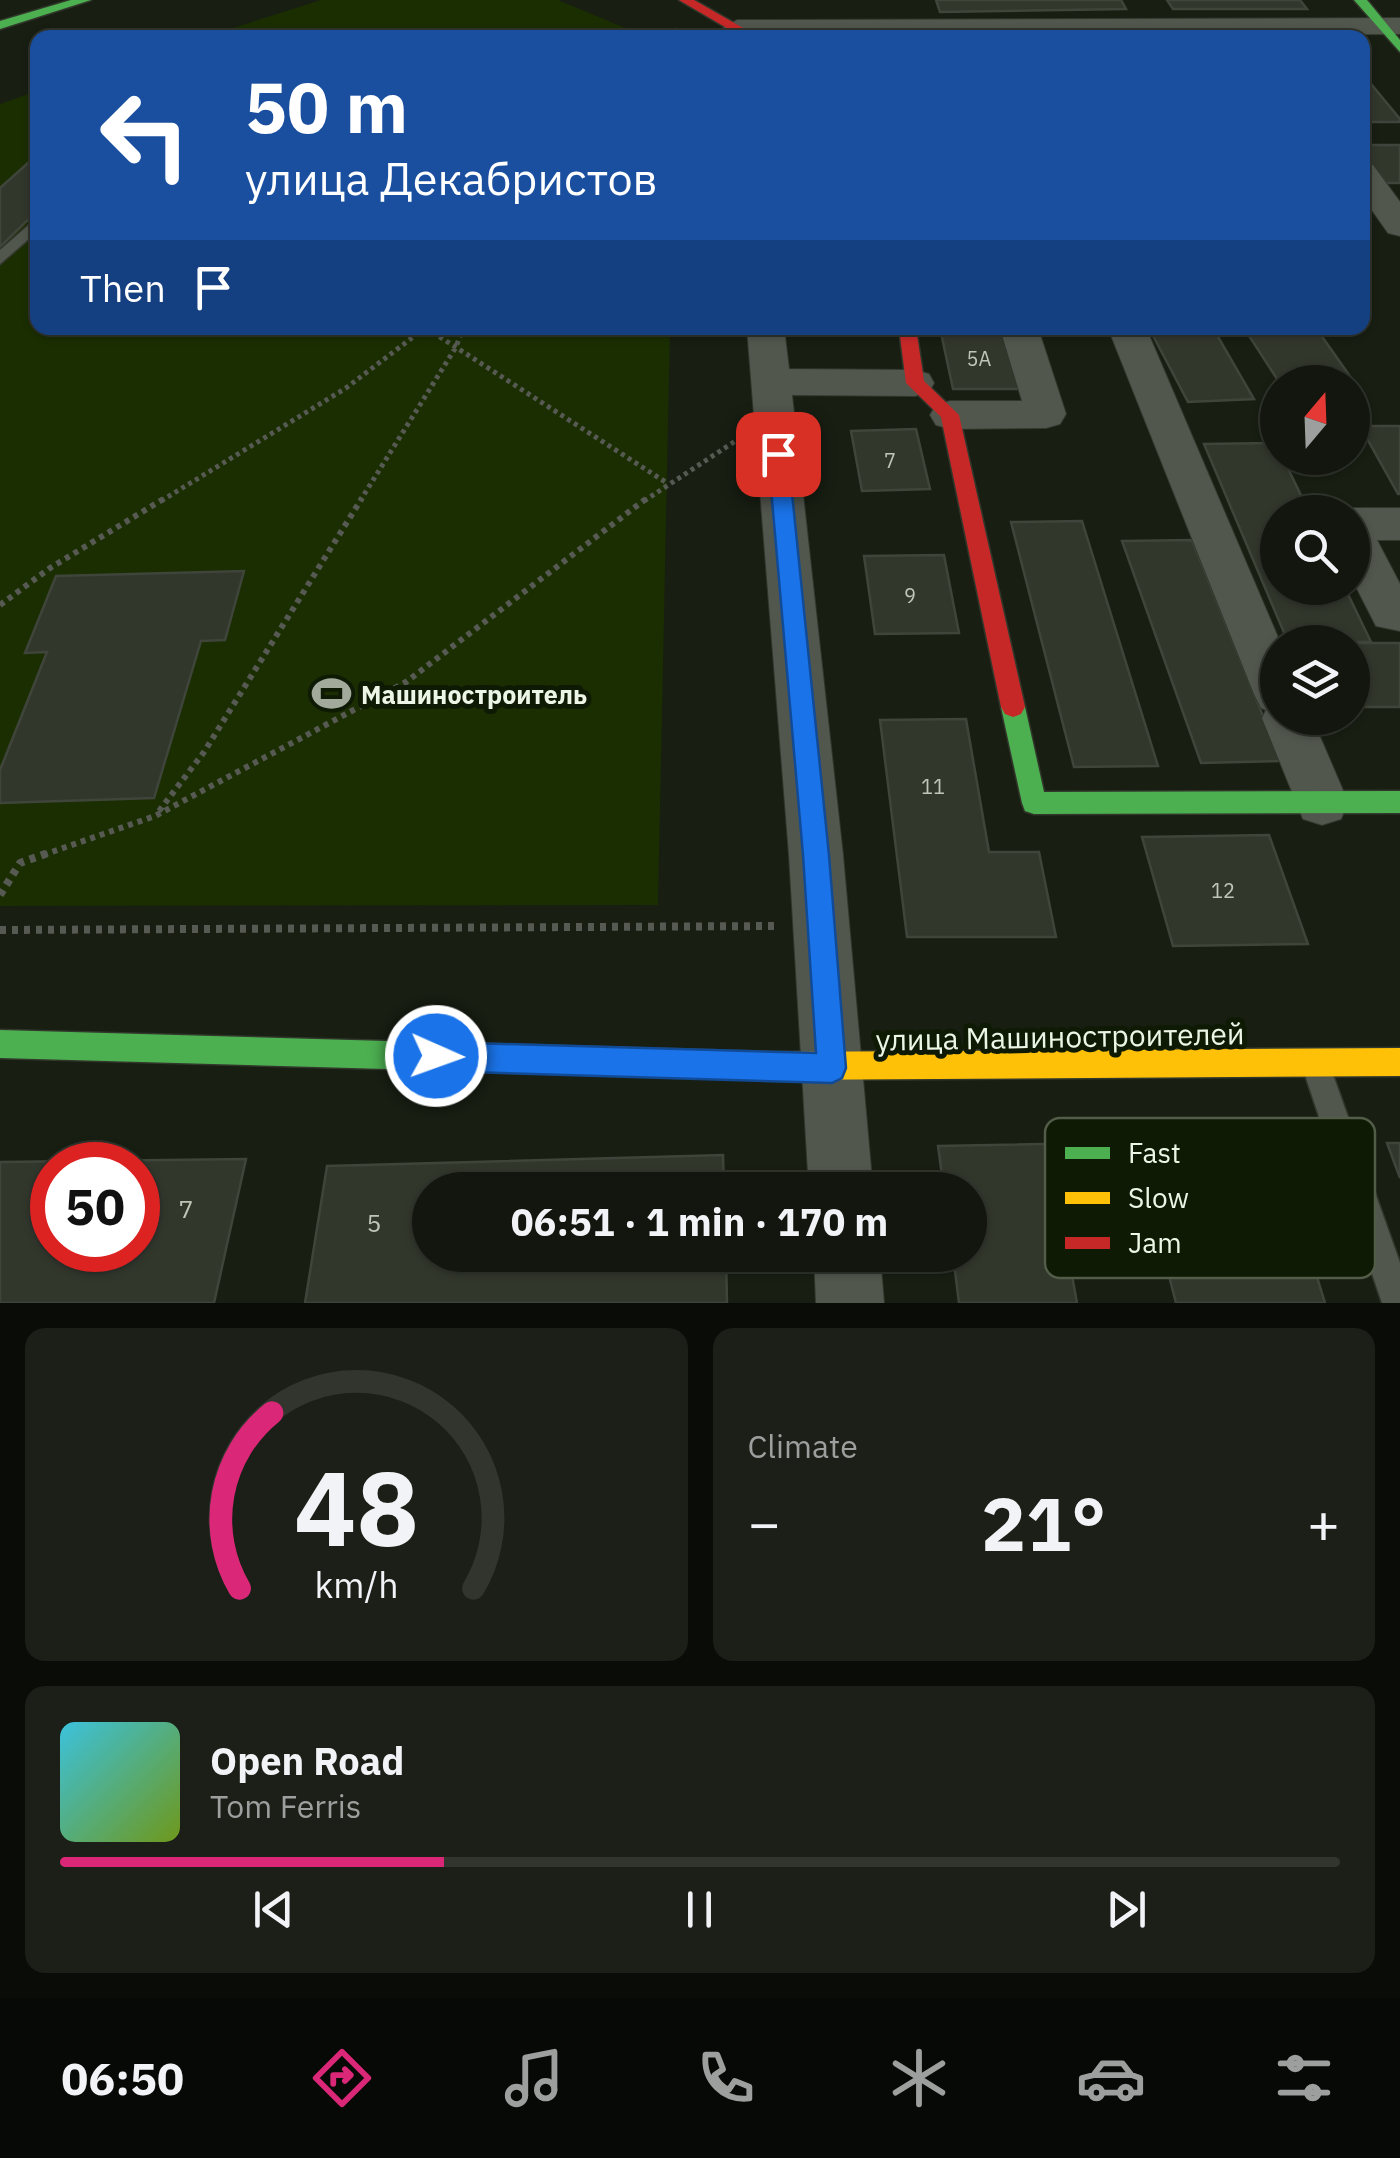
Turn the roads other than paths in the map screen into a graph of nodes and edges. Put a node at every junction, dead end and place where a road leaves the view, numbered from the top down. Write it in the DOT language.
graph roads {
  1 [pos="685,0"];
  2 [pos="1360,0"];
  3 [pos="73,2"];
  4 [pos="0,25"];
  5 [pos="1391,26"];
  6 [pos="733,30"];
  7 [pos="1096,30"];
  8 [pos="1400,48"];
  9 [pos="1370,183"];
  10 [pos="1400,226"];
  11 [pos="30,230"];
  12 [pos="0,259"];
  13 [pos="767,335"];
  14 [pos="909,335"];
  15 [pos="1021,335"];
  16 [pos="1130,335"];
  17 [pos="915,383"];
  18 [pos="773,400"];
  19 [pos="950,415"];
  20 [pos="1370,524"];
  21 [pos="1400,524"];
  22 [pos="1370,568"];
  23 [pos="1400,613"];
  24 [pos="1260,650"];
  25 [pos="1294,735"];
  26 [pos="1322,802"];
  27 [pos="1400,802"];
  28 [pos="0,1044"];
  29 [pos="1400,1062"];
  30 [pos="1315,1064"];
  31 [pos="832,1068"];
  32 [pos="1334,1118"];
  33 [pos="841,1172"];
  34 [pos="1375,1237"];
  35 [pos="847,1272"];
  36 [pos="850,1303"];
  37 [pos="1398,1303"];
  1 -- 6 [label="street"];
  2 -- 5 [label="street"];
  3 -- 4 [label="street"];
  5 -- 7 [label="street"];
  5 -- 8 [label="street"];
  9 -- 10 [label="street"];
  11 -- 12 [label="lane"];
  13 -- 18 [label="street"];
  14 -- 17 [label="street"];
  15 -- 19 [label="street"];
  16 -- 24 [label="street"];
  17 -- 18 [label="street"];
  17 -- 19 [label="street"];
  18 -- 31 [label="street"];
  19 -- 26 [label="street"];
  20 -- 21 [label="street"];
  22 -- 23 [label="street"];
  25 -- 26 [label="street"];
  26 -- 27 [label="street"];
  28 -- 31 [label="street, улица Машиностроителей"];
  29 -- 30 [label="street, улица Машиностроителей"];
  30 -- 31 [label="street, улица Машиностроителей"];
  30 -- 32 [label="lane"];
  31 -- 33 [label="street"];
  34 -- 37 [label="lane"];
  35 -- 36 [label="street"];
}
